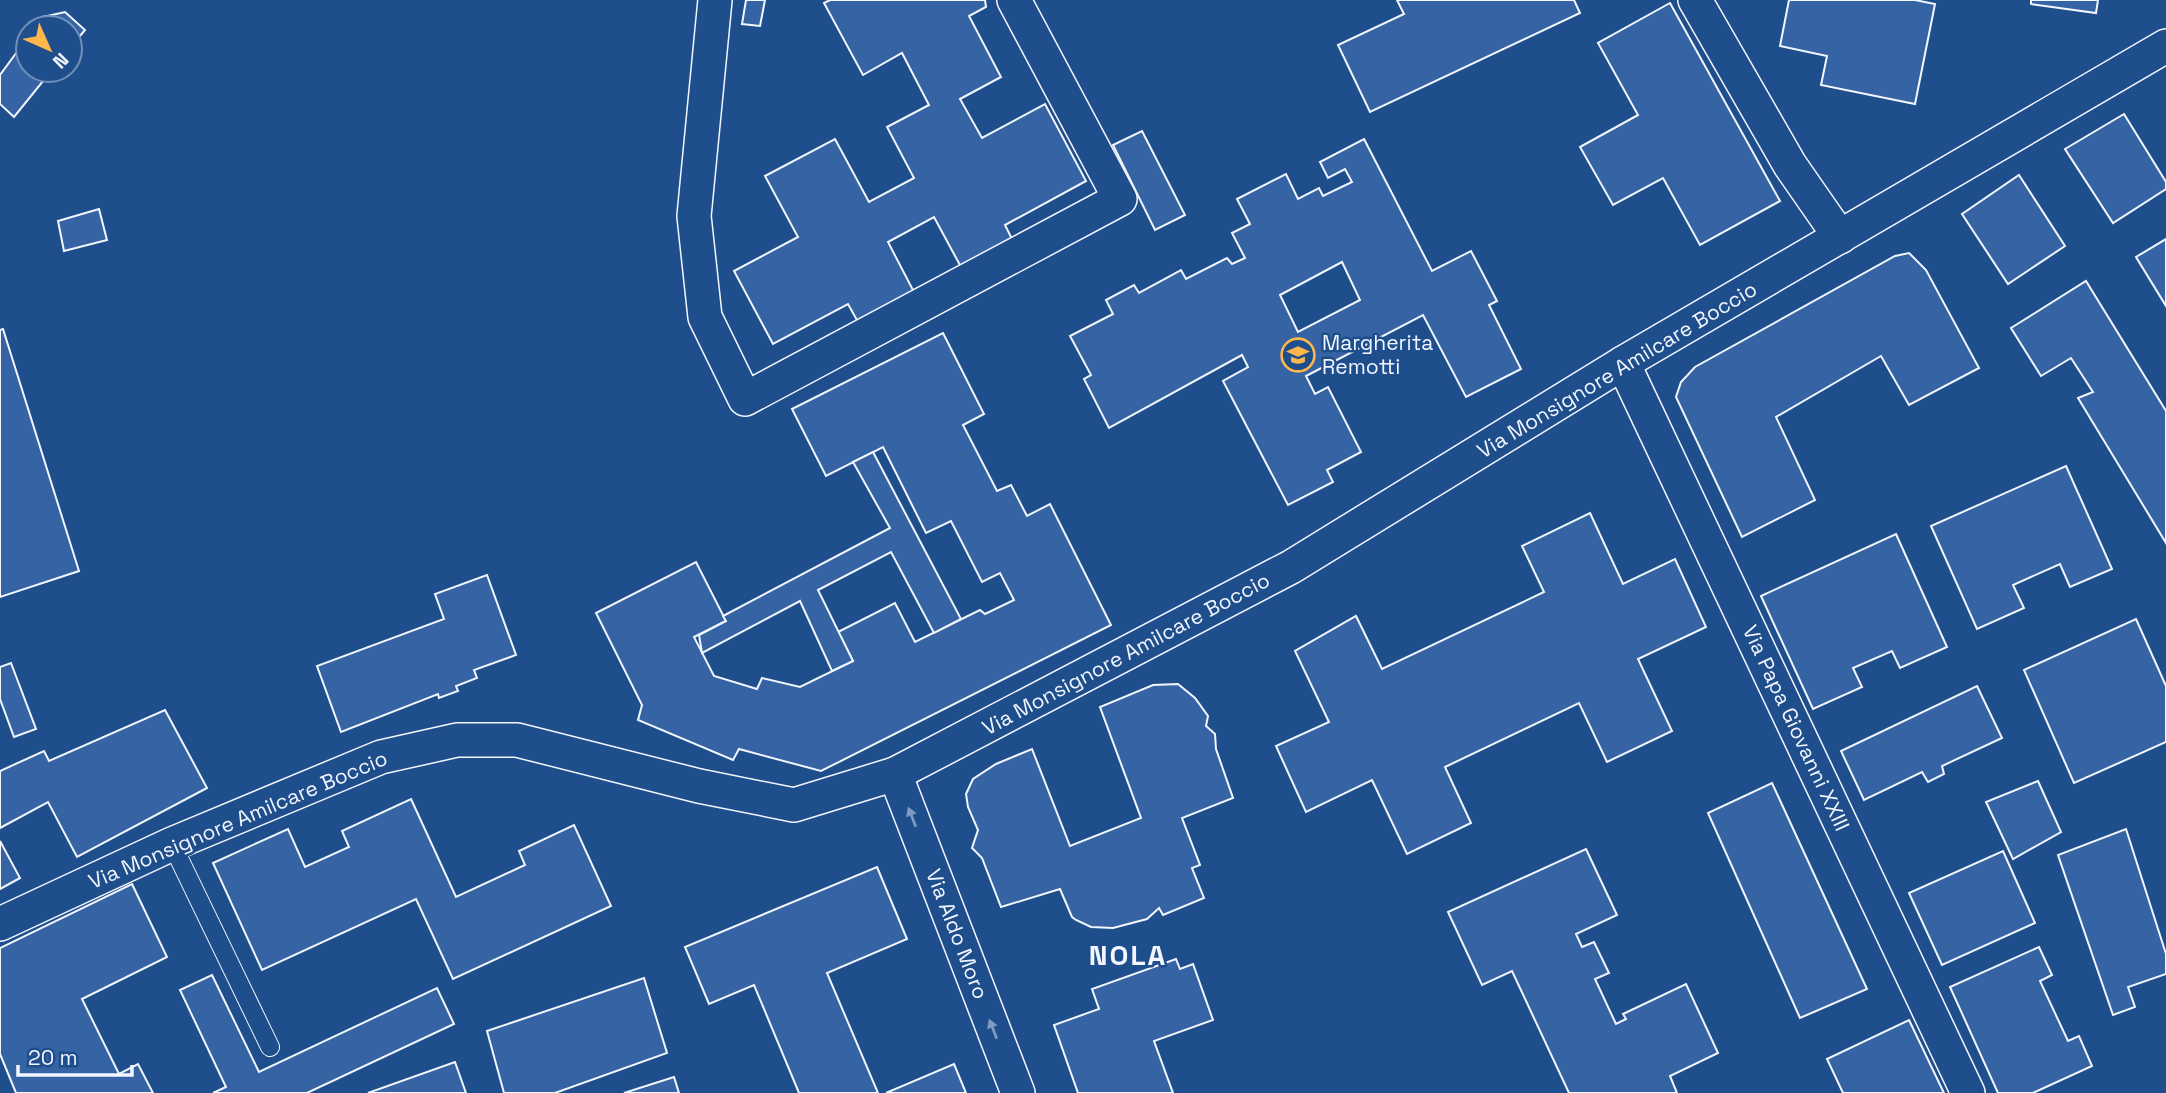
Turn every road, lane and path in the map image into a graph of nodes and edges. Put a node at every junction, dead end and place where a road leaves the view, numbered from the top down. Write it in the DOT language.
graph roads {
  1 [pos="715,0"];
  2 [pos="1014,0"];
  3 [pos="1695,0"];
  4 [pos="2166,46"];
  5 [pos="1840,237"];
  6 [pos="1623,363"];
  7 [pos="895,774"];
  8 [pos="172,844"];
  9 [pos="0,923"];
  10 [pos="270,1047"];
  11 [pos="1018,1093"];
  12 [pos="1968,1093"];
  1 -- 2 [label="street"];
  3 -- 5 [label="street"];
  4 -- 5 [label="street, Via Monsignore Amilcare Boccio"];
  5 -- 6 [label="street, Via Monsignore Amilcare Boccio"];
  6 -- 7 [label="street, Via Monsignore Amilcare Boccio"];
  6 -- 12 [label="street, Via Papa Giovanni XXIII"];
  7 -- 8 [label="street, Via Monsignore Amilcare Boccio"];
  11 -- 7 [label="street, Via Aldo Moro, one-way"];
  8 -- 9 [label="street, Via Monsignore Amilcare Boccio"];
  8 -- 10 [label="lane"];
}
